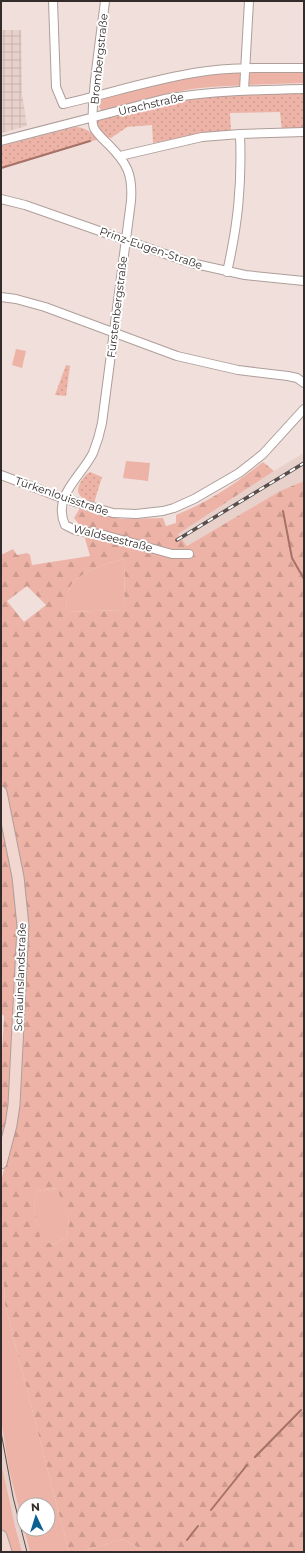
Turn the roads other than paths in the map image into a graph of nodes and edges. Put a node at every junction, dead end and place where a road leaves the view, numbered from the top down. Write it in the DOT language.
graph roads {
  1 [pos="53,1"];
  2 [pos="105,1"];
  3 [pos="249,1"];
  4 [pos="304,68"];
  5 [pos="245,69"];
  6 [pos="304,89"];
  7 [pos="244,90"];
  8 [pos="94,97"];
  9 [pos="93,118"];
  10 [pos="304,132"];
  11 [pos="240,134"];
  12 [pos="1,141"];
  13 [pos="120,156"];
  14 [pos="1,199"];
  15 [pos="126,240"];
  16 [pos="227,272"];
  17 [pos="304,280"];
  18 [pos="1,297"];
  19 [pos="114,333"];
  20 [pos="304,383"];
  21 [pos="304,409"];
  22 [pos="1,475"];
  23 [pos="62,498"];
  24 [pos="189,554"];
  25 [pos="1,792"];
  26 [pos="1,1163"];
  27 [pos="1,1536"];
  28 [pos="6,1552"];
  1 -- 8 [label="street, Urachstraße"];
  2 -- 8 [label="street, Brombergstraße"];
  3 -- 5 [label="street"];
  4 -- 5 [label="street, Urachstraße"];
  5 -- 7 [label="street"];
  5 -- 8 [label="street, Urachstraße"];
  6 -- 7 [label="street, Urachstraße"];
  7 -- 9 [label="street, Urachstraße"];
  8 -- 9 [label="street, Brombergstraße"];
  9 -- 12 [label="street, Urachstraße"];
  9 -- 13 [label="street, Fürstenbergstraße"];
  10 -- 11 [label="street"];
  11 -- 13 [label="street"];
  11 -- 16 [label="street"];
  13 -- 15 [label="street, Fürstenbergstraße"];
  14 -- 15 [label="street, Prinz-Eugen-Straße"];
  15 -- 16 [label="street, Prinz-Eugen-Straße"];
  15 -- 19 [label="street, Fürstenbergstraße"];
  16 -- 17 [label="street, Prinz-Eugen-Straße"];
  18 -- 19 [label="street"];
  19 -- 20 [label="street"];
  19 -- 23 [label="street, Fürstenbergstraße"];
  21 -- 23 [label="street, Türkenlouisstraße"];
  22 -- 23 [label="street, Türkenlouisstraße"];
  23 -- 24 [label="street, Waldseestraße"];
  25 -- 26 [label="main road, Schauinslandstraße"];
  27 -- 28 [label="main road"];
}
